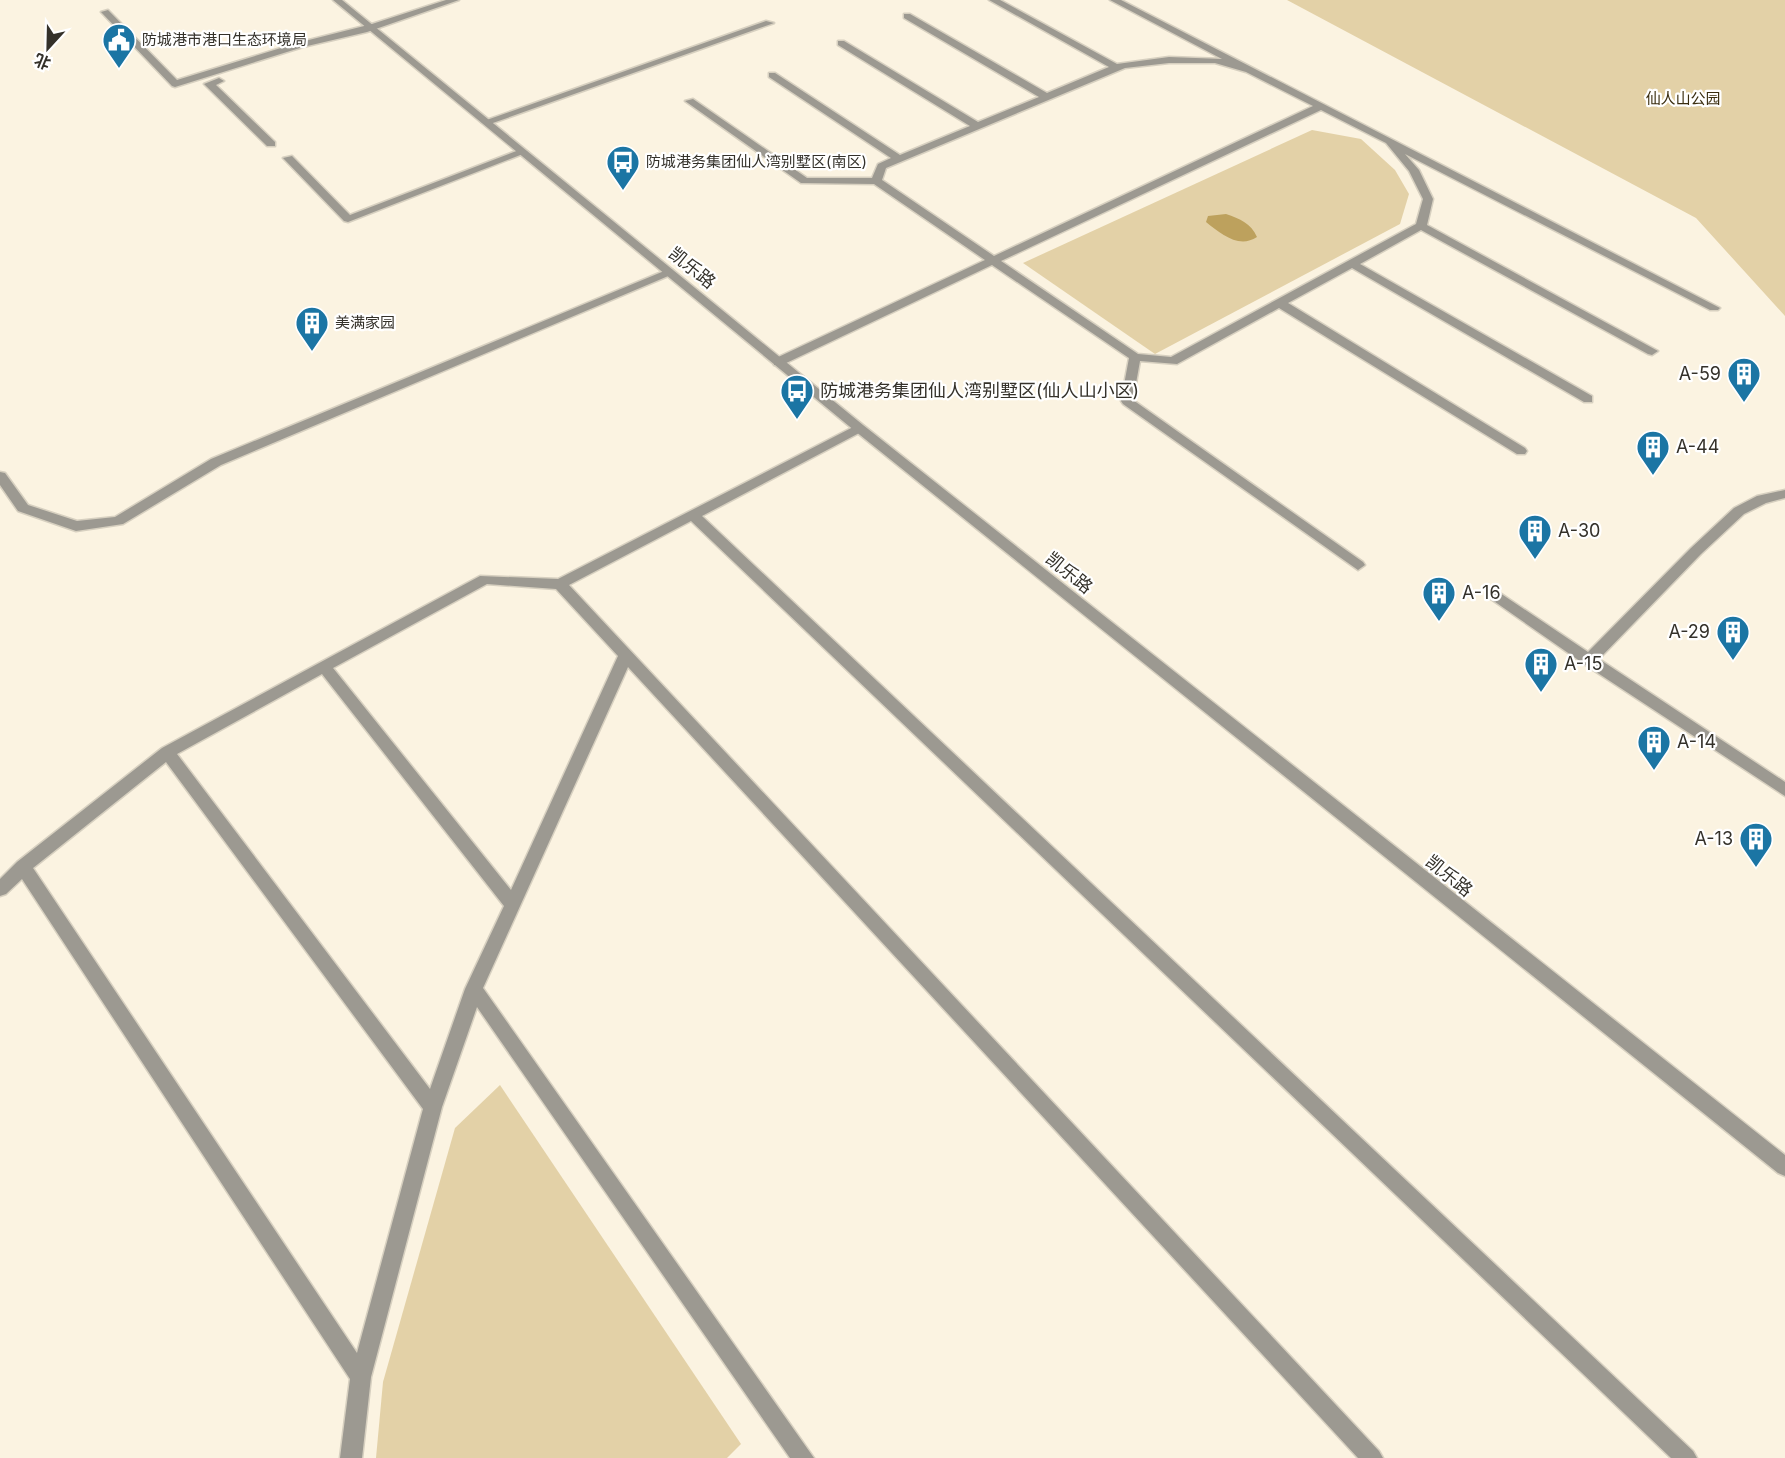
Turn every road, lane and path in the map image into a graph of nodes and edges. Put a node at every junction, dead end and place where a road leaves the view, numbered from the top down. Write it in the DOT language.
graph roads {
  1 [pos="337,0"];
  2 [pos="454,0"];
  3 [pos="993,0"];
  4 [pos="1114,0"];
  5 [pos="105,12"];
  6 [pos="907,16"];
  7 [pos="769,23"];
  8 [pos="371,27"];
  9 [pos="841,43"];
  10 [pos="308,52"];
  11 [pos="1116,67"];
  12 [pos="1251,70"];
  13 [pos="772,75"];
  14 [pos="219,81"];
  15 [pos="1047,97"];
  16 [pos="690,101"];
  17 [pos="1321,106"];
  18 [pos="486,122"];
  19 [pos="977,126"];
  20 [pos="1389,141"];
  21 [pos="271,144"];
  22 [pos="523,152"];
  23 [pos="288,158"];
  24 [pos="899,159"];
  25 [pos="876,181"];
  26 [pos="1421,226"];
  27 [pos="993,261"];
  28 [pos="1352,264"];
  29 [pos="669,272"];
  30 [pos="1279,303"];
  31 [pos="1714,308"];
  32 [pos="1652,351"];
  33 [pos="1135,357"];
  34 [pos="778,362"];
  35 [pos="1588,399"];
  36 [pos="859,428"];
  37 [pos="1521,451"];
  38 [pos="0,476"];
  39 [pos="1785,494"];
  40 [pos="693,515"];
  41 [pos="1358,565"];
  42 [pos="560,584"];
  43 [pos="1495,597"];
  44 [pos="626,655"];
  45 [pos="1589,660"];
  46 [pos="324,667"];
  47 [pos="167,752"];
  48 [pos="1785,790"];
  49 [pos="23,867"];
  50 [pos="0,889"];
  51 [pos="513,905"];
  52 [pos="474,989"];
  53 [pos="433,1107"];
  54 [pos="1785,1167"];
  55 [pos="361,1377"];
  56 [pos="351,1458"];
  57 [pos="803,1458"];
  58 [pos="1372,1458"];
  59 [pos="1686,1458"];
  1 -- 8 [label="street, 凯乐路"];
  2 -- 8 [label="street"];
  3 -- 11 [label="street"];
  4 -- 12 [label="street"];
  5 -- 8 [label="street"];
  6 -- 15 [label="street"];
  7 -- 18 [label="street"];
  8 -- 10 [label="street"];
  8 -- 18 [label="street, 凯乐路"];
  9 -- 19 [label="street"];
  11 -- 12 [label="street"];
  11 -- 15 [label="street"];
  12 -- 17 [label="street"];
  13 -- 24 [label="street"];
  14 -- 21 [label="street"];
  15 -- 19 [label="street"];
  16 -- 25 [label="street"];
  17 -- 20 [label="street"];
  17 -- 27 [label="street"];
  18 -- 22 [label="street, 凯乐路"];
  19 -- 24 [label="street"];
  20 -- 26 [label="street"];
  20 -- 31 [label="street"];
  22 -- 23 [label="street"];
  22 -- 29 [label="street, 凯乐路"];
  24 -- 25 [label="street"];
  25 -- 27 [label="street"];
  26 -- 28 [label="street"];
  26 -- 32 [label="street"];
  27 -- 33 [label="street"];
  27 -- 34 [label="street"];
  28 -- 30 [label="street"];
  28 -- 35 [label="street"];
  29 -- 34 [label="street, 凯乐路"];
  29 -- 38 [label="street"];
  30 -- 33 [label="street"];
  30 -- 37 [label="street"];
  33 -- 41 [label="street"];
  34 -- 36 [label="street, 凯乐路"];
  36 -- 40 [label="street"];
  36 -- 54 [label="street, 凯乐路"];
  39 -- 45 [label="street"];
  40 -- 42 [label="street"];
  40 -- 59 [label="street"];
  42 -- 44 [label="street"];
  42 -- 46 [label="street"];
  43 -- 45 [label="street"];
  44 -- 51 [label="street"];
  44 -- 58 [label="street"];
  45 -- 48 [label="street"];
  46 -- 47 [label="street"];
  46 -- 51 [label="street"];
  47 -- 49 [label="street"];
  47 -- 53 [label="street"];
  49 -- 50 [label="street"];
  49 -- 55 [label="street"];
  51 -- 52 [label="street"];
  52 -- 53 [label="street"];
  52 -- 57 [label="street"];
  53 -- 55 [label="street"];
  55 -- 56 [label="street"];
}
